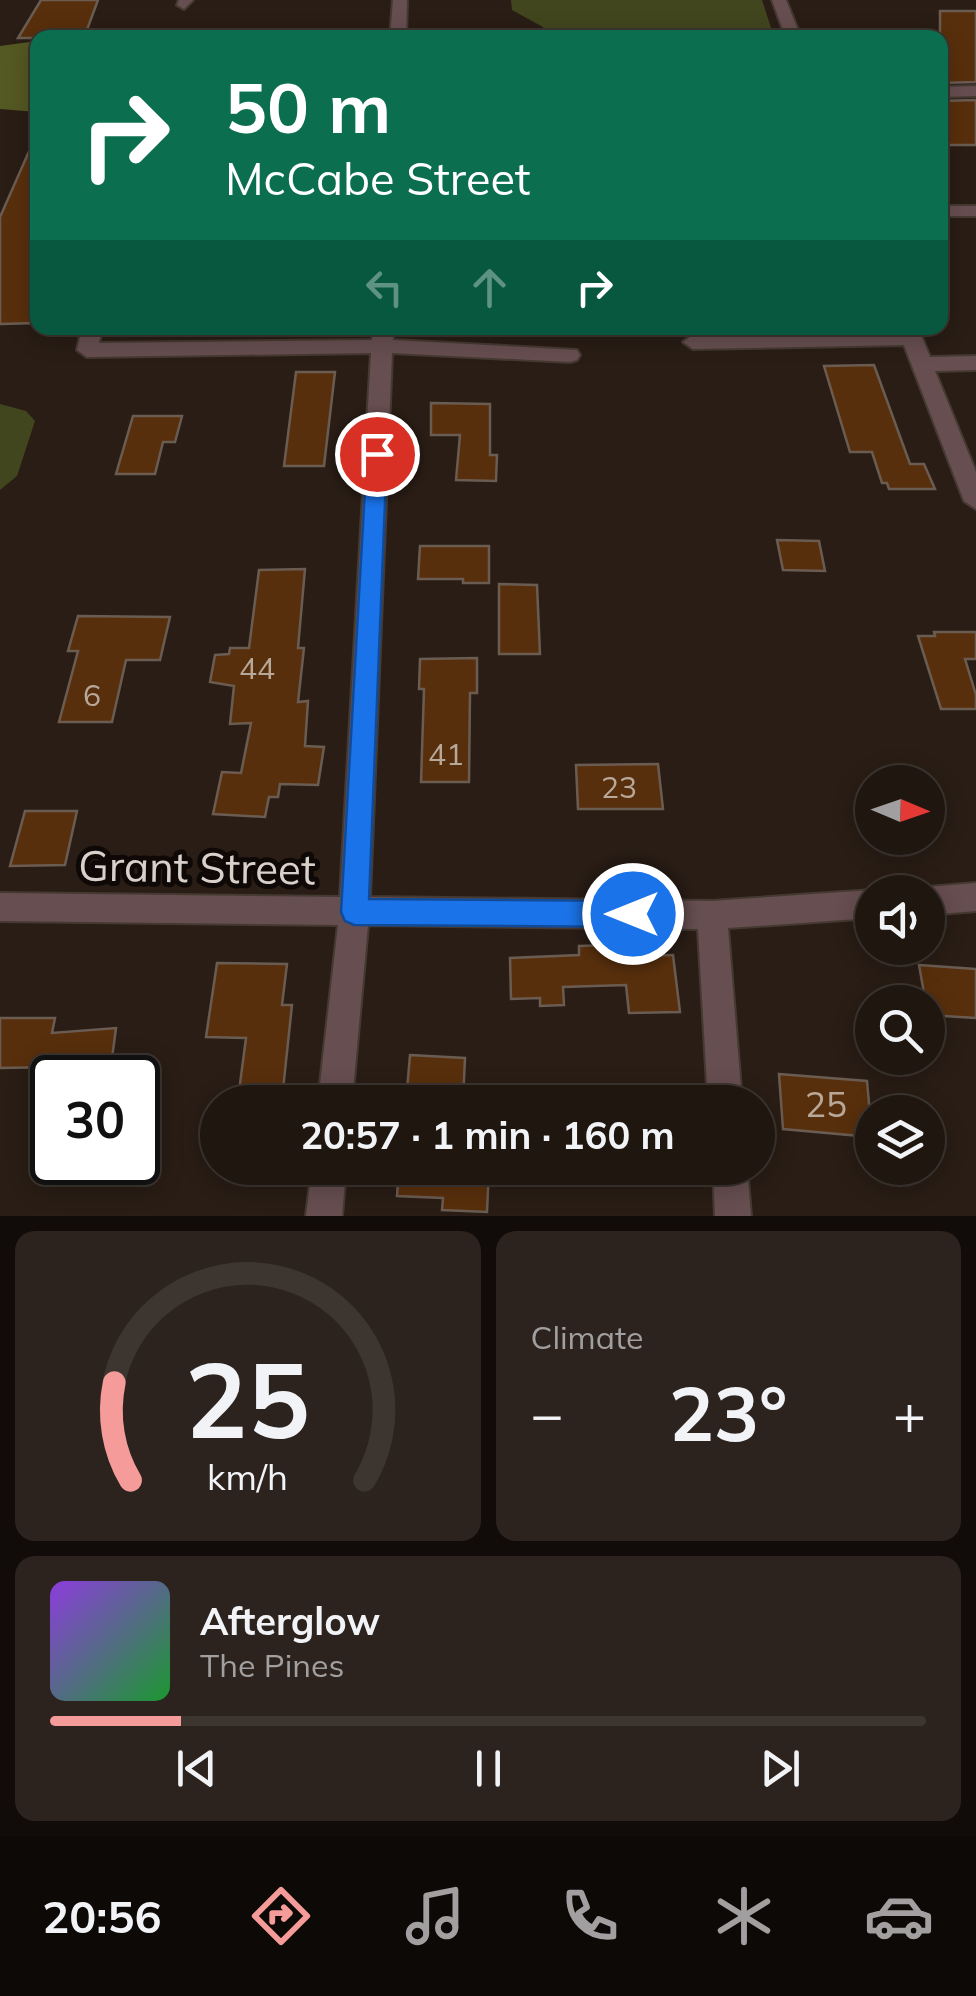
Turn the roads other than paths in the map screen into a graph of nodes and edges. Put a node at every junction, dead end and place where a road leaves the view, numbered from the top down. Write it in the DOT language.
graph roads {
  1 [pos="400,0"];
  2 [pos="780,0"];
  3 [pos="398,30"];
  4 [pos="791,30"];
  5 [pos="976,91"];
  6 [pos="948,92"];
  7 [pos="948,211"];
  8 [pos="976,211"];
  9 [pos="90,335"];
  10 [pos="862,335"];
  11 [pos="911,335"];
  12 [pos="382,337"];
  13 [pos="693,342"];
  14 [pos="570,355"];
  15 [pos="976,363"];
  16 [pos="923,364"];
  17 [pos="976,501"];
  18 [pos="976,898"];
  19 [pos="945,900"];
  20 [pos="855,905"];
  21 [pos="0,907"];
  22 [pos="354,912"];
  23 [pos="712,914"];
  24 [pos="337,1085"];
  25 [pos="724,1085"];
  26 [pos="327,1185"];
  27 [pos="731,1185"];
  28 [pos="324,1216"];
  29 [pos="733,1216"];
  1 -- 3 [label="street"];
  2 -- 4 [label="street"];
  5 -- 6 [label="street"];
  7 -- 8 [label="street"];
  9 -- 12 [label="street"];
  10 -- 13 [label="street"];
  11 -- 16 [label="street"];
  12 -- 14 [label="street"];
  12 -- 22 [label="street"];
  15 -- 16 [label="street"];
  16 -- 17 [label="street"];
  18 -- 19 [label="street"];
  20 -- 23 [label="street, Grant Street"];
  21 -- 22 [label="street, Grant Street"];
  22 -- 23 [label="street, Grant Street"];
  22 -- 24 [label="street"];
  23 -- 25 [label="street"];
  26 -- 28 [label="street"];
  27 -- 29 [label="street"];
}
